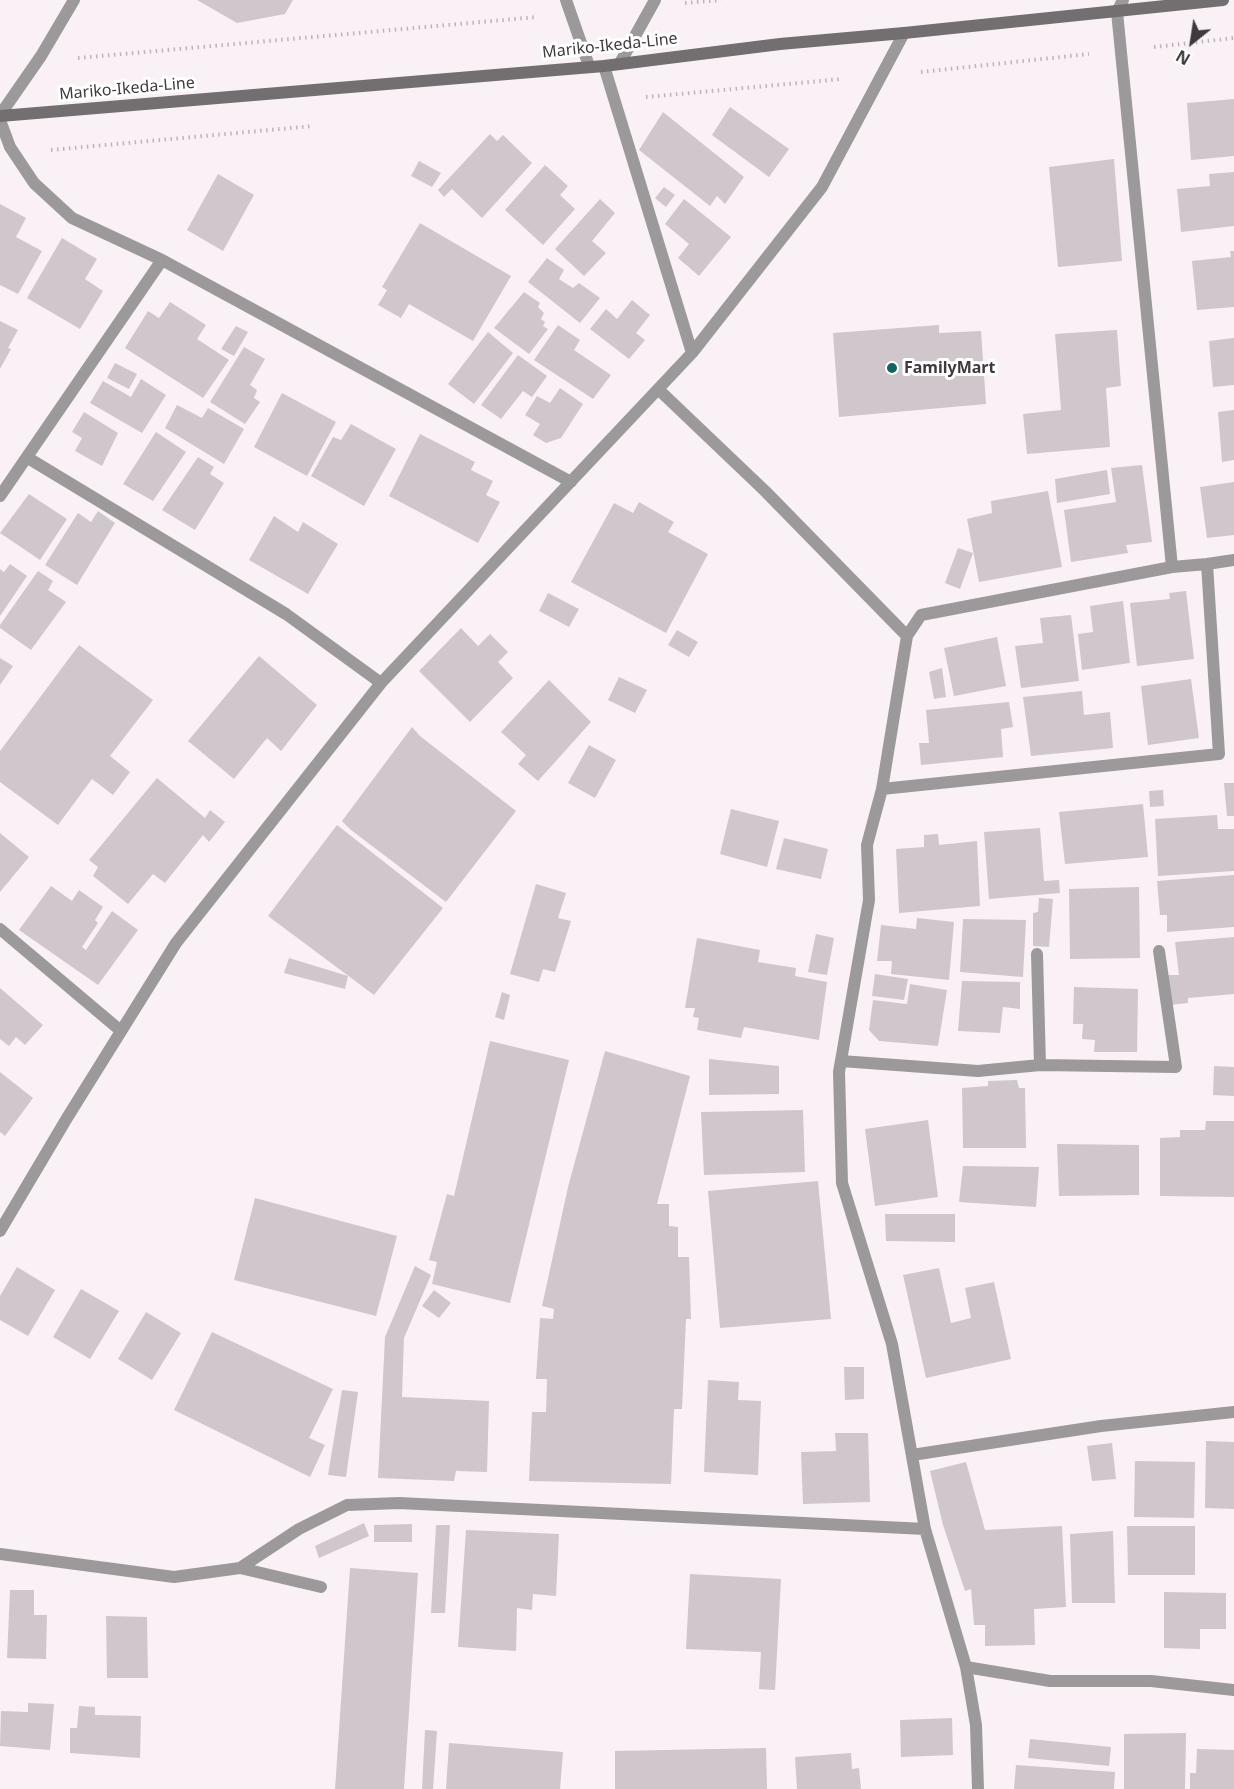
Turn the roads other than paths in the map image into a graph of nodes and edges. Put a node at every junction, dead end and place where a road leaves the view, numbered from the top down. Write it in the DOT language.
graph roads {
  1 [pos="74,0"];
  2 [pos="566,0"];
  3 [pos="1123,0"];
  4 [pos="1223,0"];
  5 [pos="653,3"];
  6 [pos="1117,12"];
  7 [pos="904,33"];
  8 [pos="620,63"];
  9 [pos="589,66"];
  10 [pos="604,66"];
  11 [pos="0,117"];
  12 [pos="162,260"];
  13 [pos="692,353"];
  14 [pos="658,389"];
  15 [pos="28,458"];
  16 [pos="571,482"];
  17 [pos="0,496"];
  18 [pos="1234,560"];
  19 [pos="1207,564"];
  20 [pos="1172,567"];
  21 [pos="907,636"];
  22 [pos="381,683"];
  23 [pos="882,789"];
  24 [pos="0,929"];
  25 [pos="1159,951"];
  26 [pos="1037,954"];
  27 [pos="121,1031"];
  28 [pos="841,1061"];
  29 [pos="1040,1065"];
  30 [pos="0,1231"];
  31 [pos="1234,1412"];
  32 [pos="912,1455"];
  33 [pos="925,1529"];
  34 [pos="0,1554"];
  35 [pos="240,1568"];
  36 [pos="321,1587"];
  37 [pos="966,1667"];
  38 [pos="1234,1690"];
  39 [pos="978,1789"];
  1 -- 11 [label="street"];
  2 -- 9 [label="street"];
  3 -- 6 [label="street"];
  4 -- 6 [label="street, Mariko-Ikeda-Line"];
  5 -- 8 [label="street"];
  6 -- 7 [label="street, Mariko-Ikeda-Line"];
  6 -- 20 [label="street"];
  7 -- 8 [label="street, Mariko-Ikeda-Line"];
  7 -- 13 [label="street"];
  8 -- 10 [label="street, Mariko-Ikeda-Line"];
  9 -- 10 [label="street, Mariko-Ikeda-Line"];
  9 -- 11 [label="street, Mariko-Ikeda-Line"];
  10 -- 13 [label="street"];
  11 -- 12 [label="street"];
  12 -- 15 [label="street"];
  12 -- 16 [label="street"];
  13 -- 14 [label="street"];
  14 -- 16 [label="street"];
  14 -- 21 [label="street"];
  15 -- 17 [label="street"];
  15 -- 22 [label="street"];
  16 -- 22 [label="street"];
  18 -- 19 [label="street"];
  19 -- 20 [label="street"];
  19 -- 23 [label="street"];
  20 -- 21 [label="street"];
  21 -- 23 [label="street"];
  22 -- 27 [label="street"];
  23 -- 28 [label="street"];
  24 -- 27 [label="street"];
  25 -- 29 [label="street"];
  26 -- 29 [label="street"];
  27 -- 30 [label="street"];
  28 -- 29 [label="street"];
  28 -- 32 [label="street"];
  31 -- 32 [label="street"];
  32 -- 33 [label="street"];
  33 -- 35 [label="street"];
  33 -- 37 [label="street"];
  34 -- 35 [label="street"];
  35 -- 36 [label="street"];
  37 -- 38 [label="street"];
  37 -- 39 [label="street"];
}
